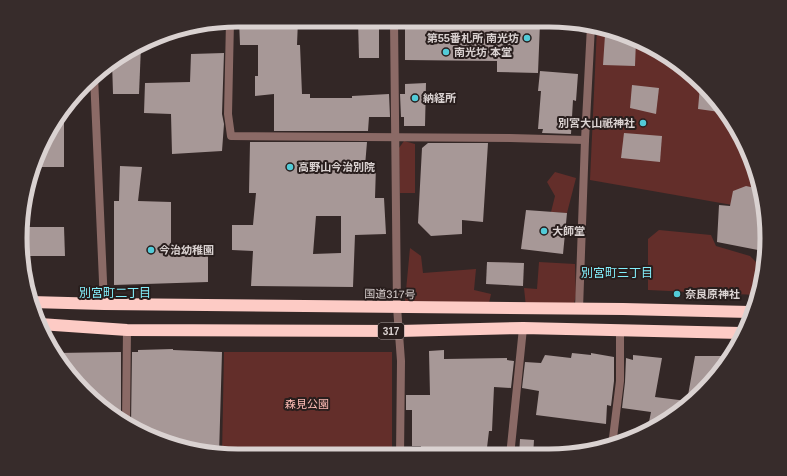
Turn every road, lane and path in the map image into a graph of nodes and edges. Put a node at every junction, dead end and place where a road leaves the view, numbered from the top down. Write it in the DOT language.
graph roads {
  1 [pos="230,27"];
  2 [pos="394,27"];
  3 [pos="591,31"];
  4 [pos="94,84"];
  5 [pos="396,138"];
  6 [pos="585,140"];
  7 [pos="37,302"];
  8 [pos="104,304"];
  9 [pos="397,308"];
  10 [pos="579,309"];
  11 [pos="747,312"];
  12 [pos="46,324"];
  13 [pos="523,328"];
  14 [pos="620,329"];
  15 [pos="127,330"];
  16 [pos="399,331"];
  17 [pos="737,333"];
  18 [pos="126,417"];
  19 [pos="613,439"];
  20 [pos="400,449"];
  21 [pos="511,449"];
  1 -- 5 [label="street"];
  2 -- 5 [label="street"];
  3 -- 6 [label="street"];
  4 -- 8 [label="street"];
  5 -- 6 [label="street"];
  5 -- 9 [label="street"];
  6 -- 10 [label="street"];
  7 -- 8 [label="highway, 国道317号 / 317"];
  8 -- 9 [label="highway, 国道317号 / 317"];
  9 -- 10 [label="highway, 国道317号 / 317"];
  9 -- 16 [label="street"];
  10 -- 11 [label="highway, 国道317号 / 317"];
  12 -- 15 [label="highway, 317"];
  13 -- 14 [label="highway, 317"];
  13 -- 16 [label="highway, 317"];
  13 -- 21 [label="street"];
  14 -- 17 [label="highway, 317"];
  14 -- 19 [label="street"];
  15 -- 16 [label="highway, 317"];
  15 -- 18 [label="street"];
  16 -- 20 [label="street"];
}
